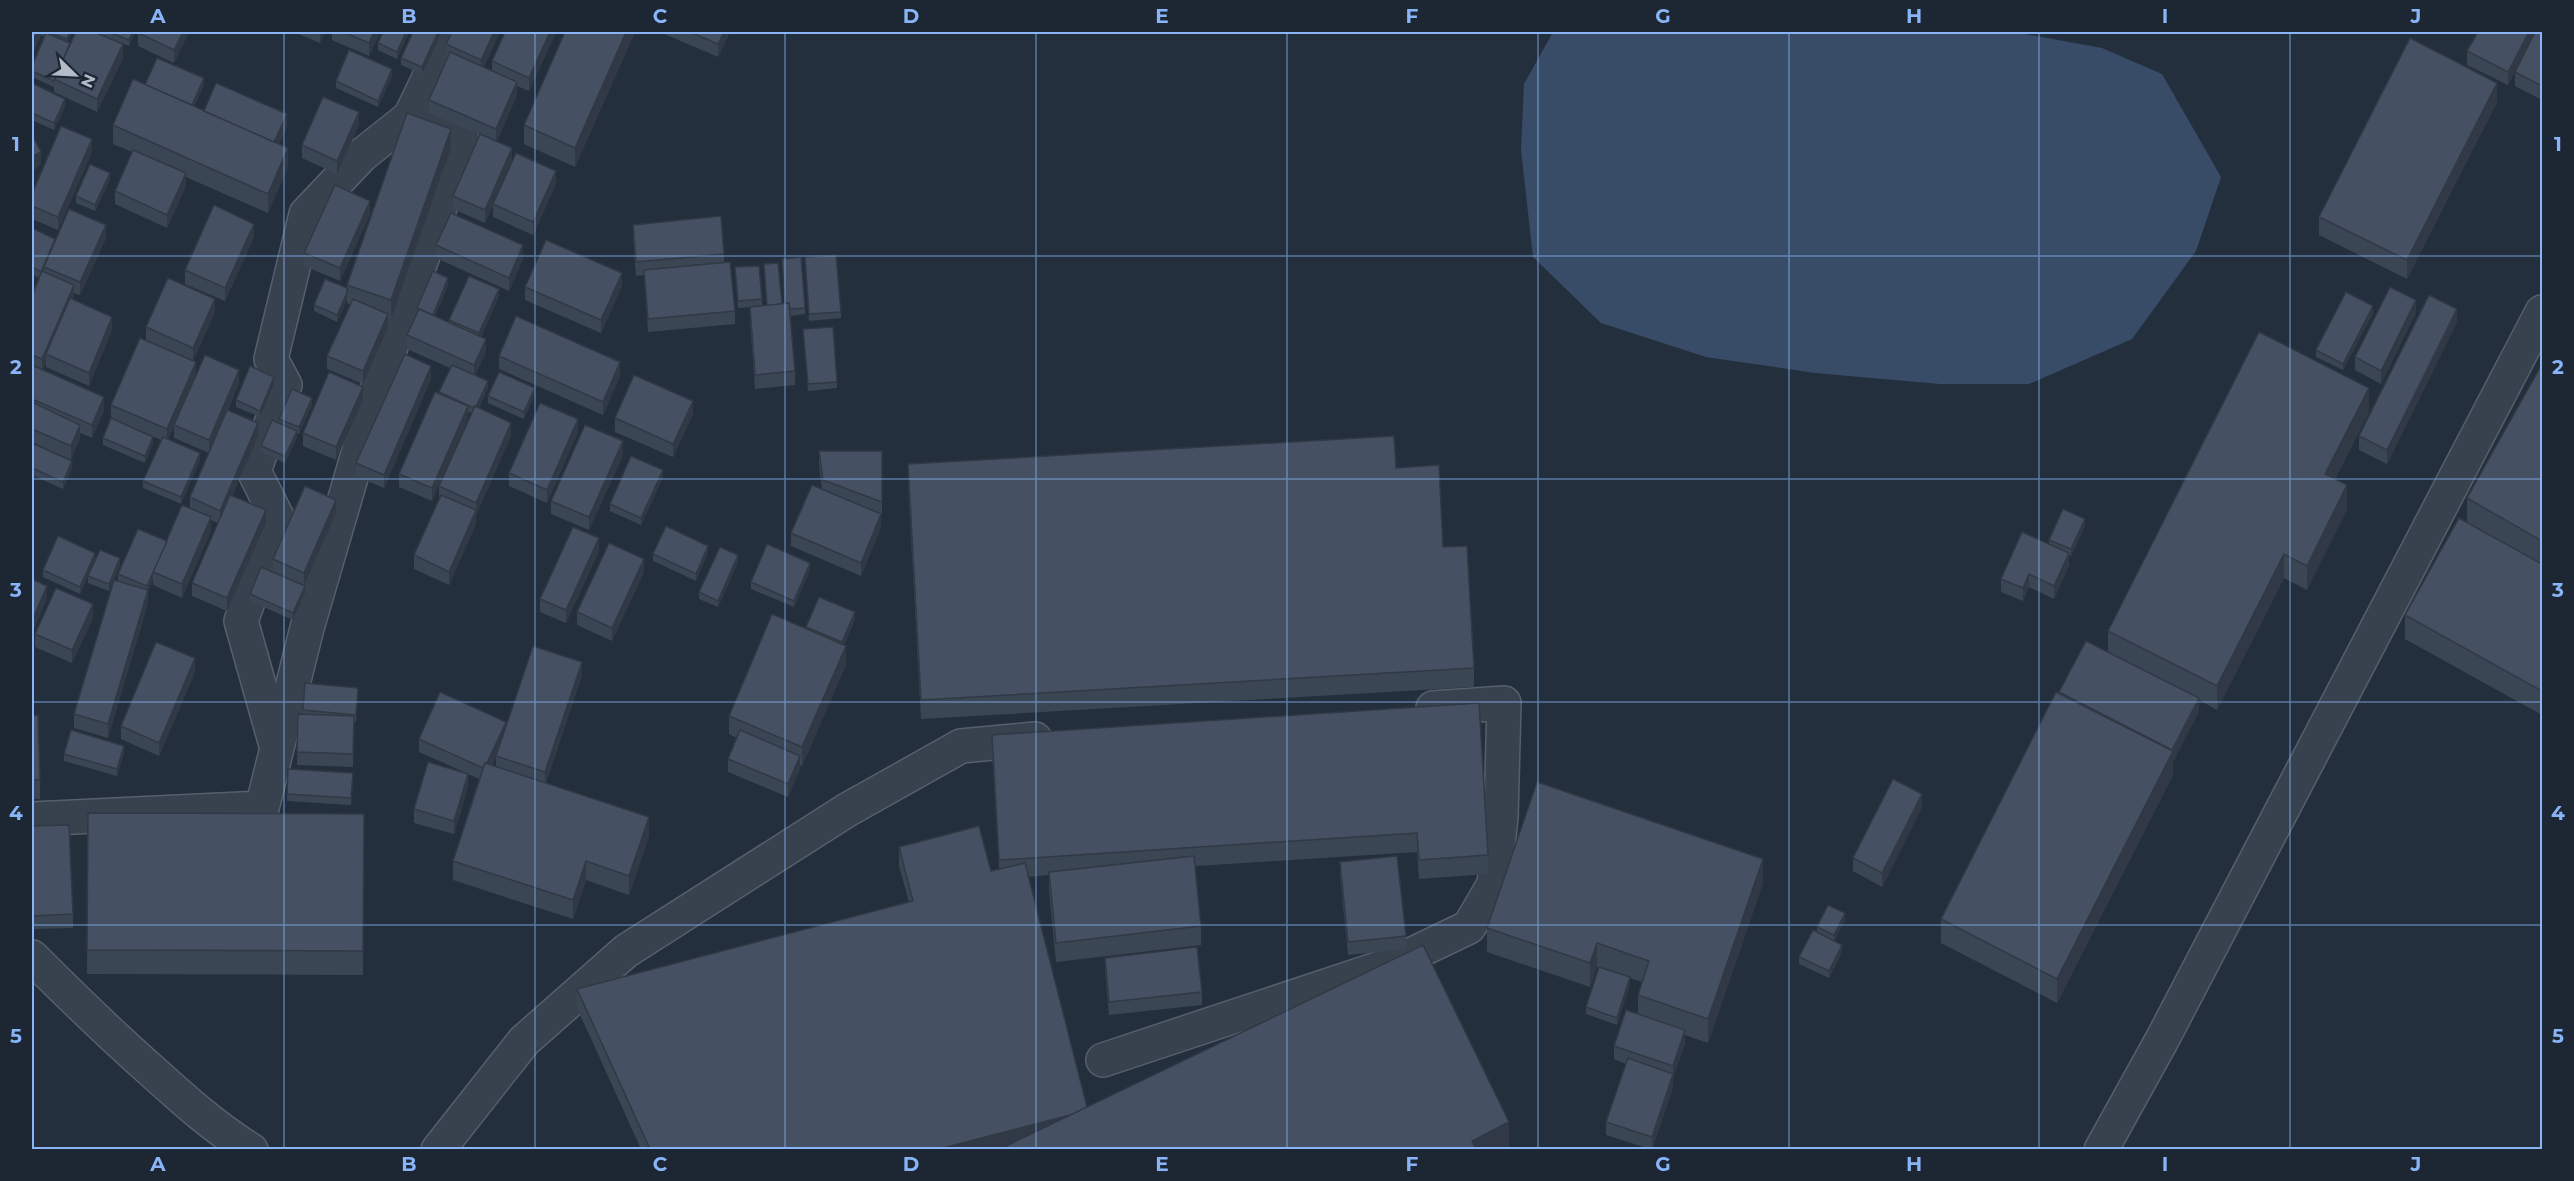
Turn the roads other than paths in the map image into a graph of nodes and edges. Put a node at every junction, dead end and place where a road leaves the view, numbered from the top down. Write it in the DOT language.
graph roads {
  1 [pos="451,32"];
  2 [pos="410,117"];
  3 [pos="2542,312"];
  4 [pos="1400,710"];
  5 [pos="1065,736"];
  6 [pos="278,749"];
  7 [pos="32,819"];
  8 [pos="32,957"];
  9 [pos="1103,1060"];
  10 [pos="251,1149"];
  11 [pos="438,1149"];
  12 [pos="2101,1149"];
  1 -- 2 [label="street"];
  2 -- 6 [label="street"];
  2 -- 6 [label="street"];
  3 -- 12 [label="street"];
  4 -- 9 [label="street"];
  5 -- 11 [label="street"];
  6 -- 7 [label="street"];
  8 -- 10 [label="street"];
}
